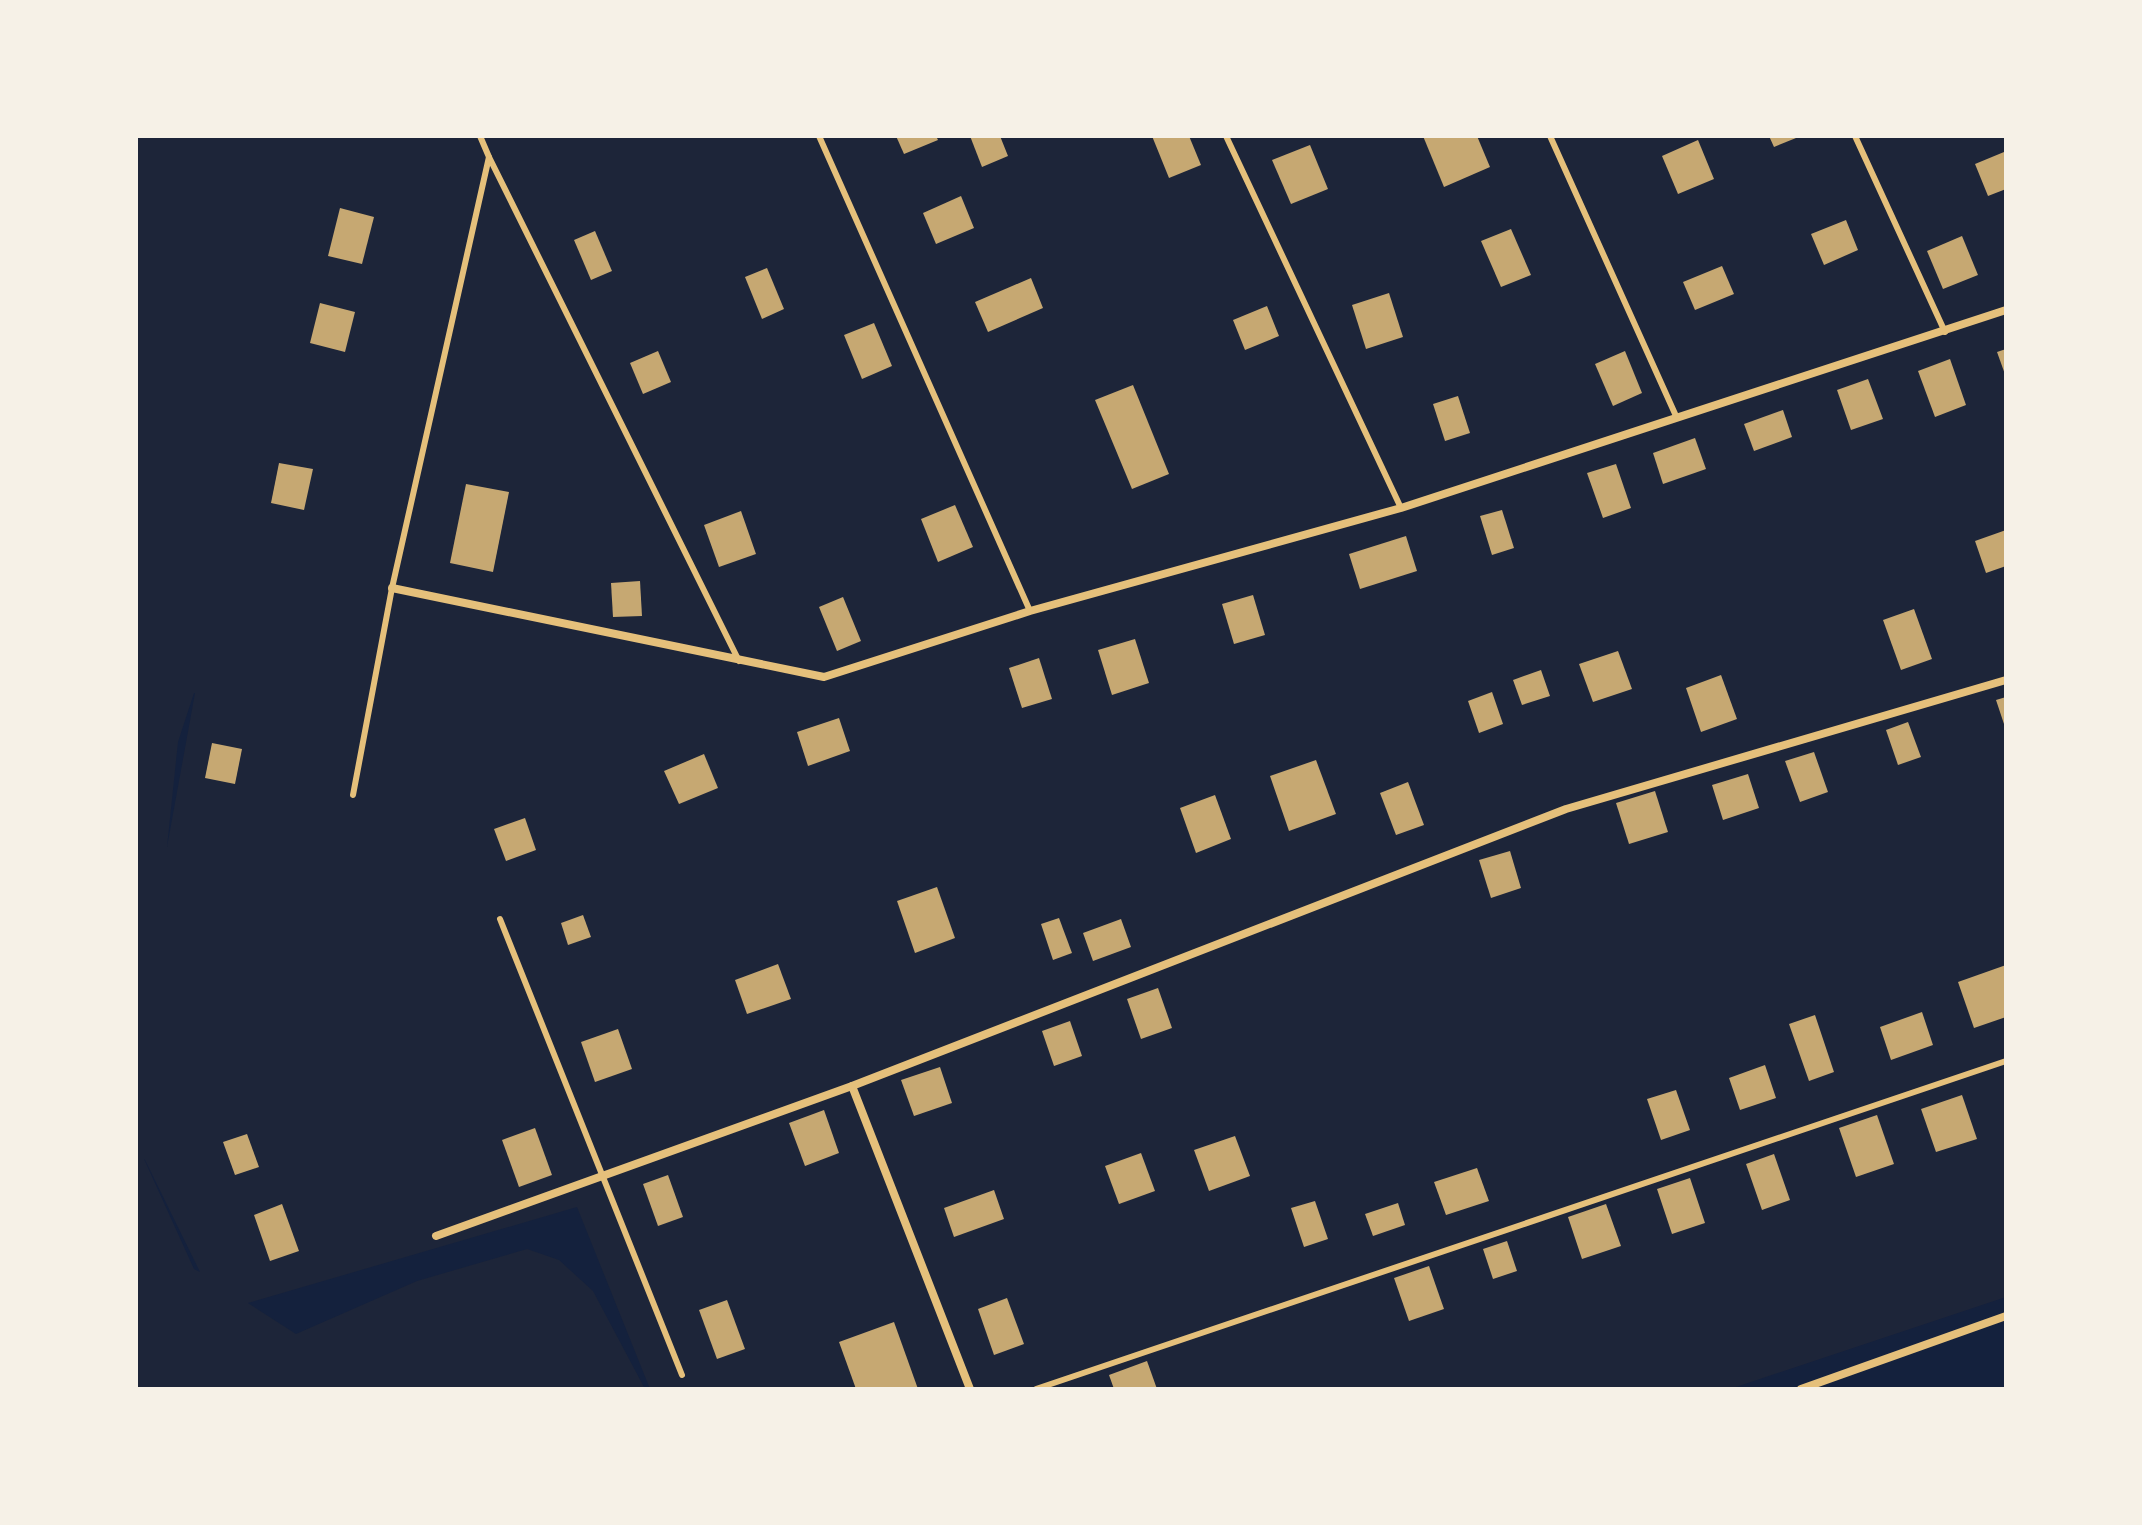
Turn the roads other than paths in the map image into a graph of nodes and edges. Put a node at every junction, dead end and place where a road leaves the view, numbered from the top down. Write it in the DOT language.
graph roads {
  1 [pos="480,136"];
  2 [pos="819,136"];
  3 [pos="1226,136"];
  4 [pos="1550,136"];
  5 [pos="1855,136"];
  6 [pos="489,157"];
  7 [pos="2006,310"];
  8 [pos="1945,332"];
  9 [pos="1676,416"];
  10 [pos="1401,508"];
  11 [pos="392,588"];
  12 [pos="1030,611"];
  13 [pos="739,661"];
  14 [pos="2006,680"];
  15 [pos="353,795"];
  16 [pos="500,919"];
  17 [pos="2006,1061"];
  18 [pos="852,1086"];
  19 [pos="600,1175"];
  20 [pos="436,1236"];
  21 [pos="2006,1316"];
  22 [pos="682,1375"];
  23 [pos="970,1389"];
  24 [pos="1036,1389"];
  25 [pos="1801,1389"];
  1 -- 6 [label="lane"];
  2 -- 12 [label="lane"];
  3 -- 10 [label="lane"];
  4 -- 9 [label="lane"];
  5 -- 8 [label="lane"];
  6 -- 11 [label="lane"];
  6 -- 13 [label="lane"];
  7 -- 8 [label="street"];
  8 -- 9 [label="street"];
  9 -- 10 [label="street"];
  10 -- 12 [label="street"];
  11 -- 13 [label="street"];
  11 -- 15 [label="lane"];
  12 -- 13 [label="street"];
  14 -- 18 [label="street"];
  16 -- 19 [label="lane"];
  17 -- 24 [label="lane"];
  18 -- 19 [label="street"];
  18 -- 23 [label="street"];
  19 -- 20 [label="street"];
  19 -- 22 [label="lane"];
  21 -- 25 [label="street"];
}
